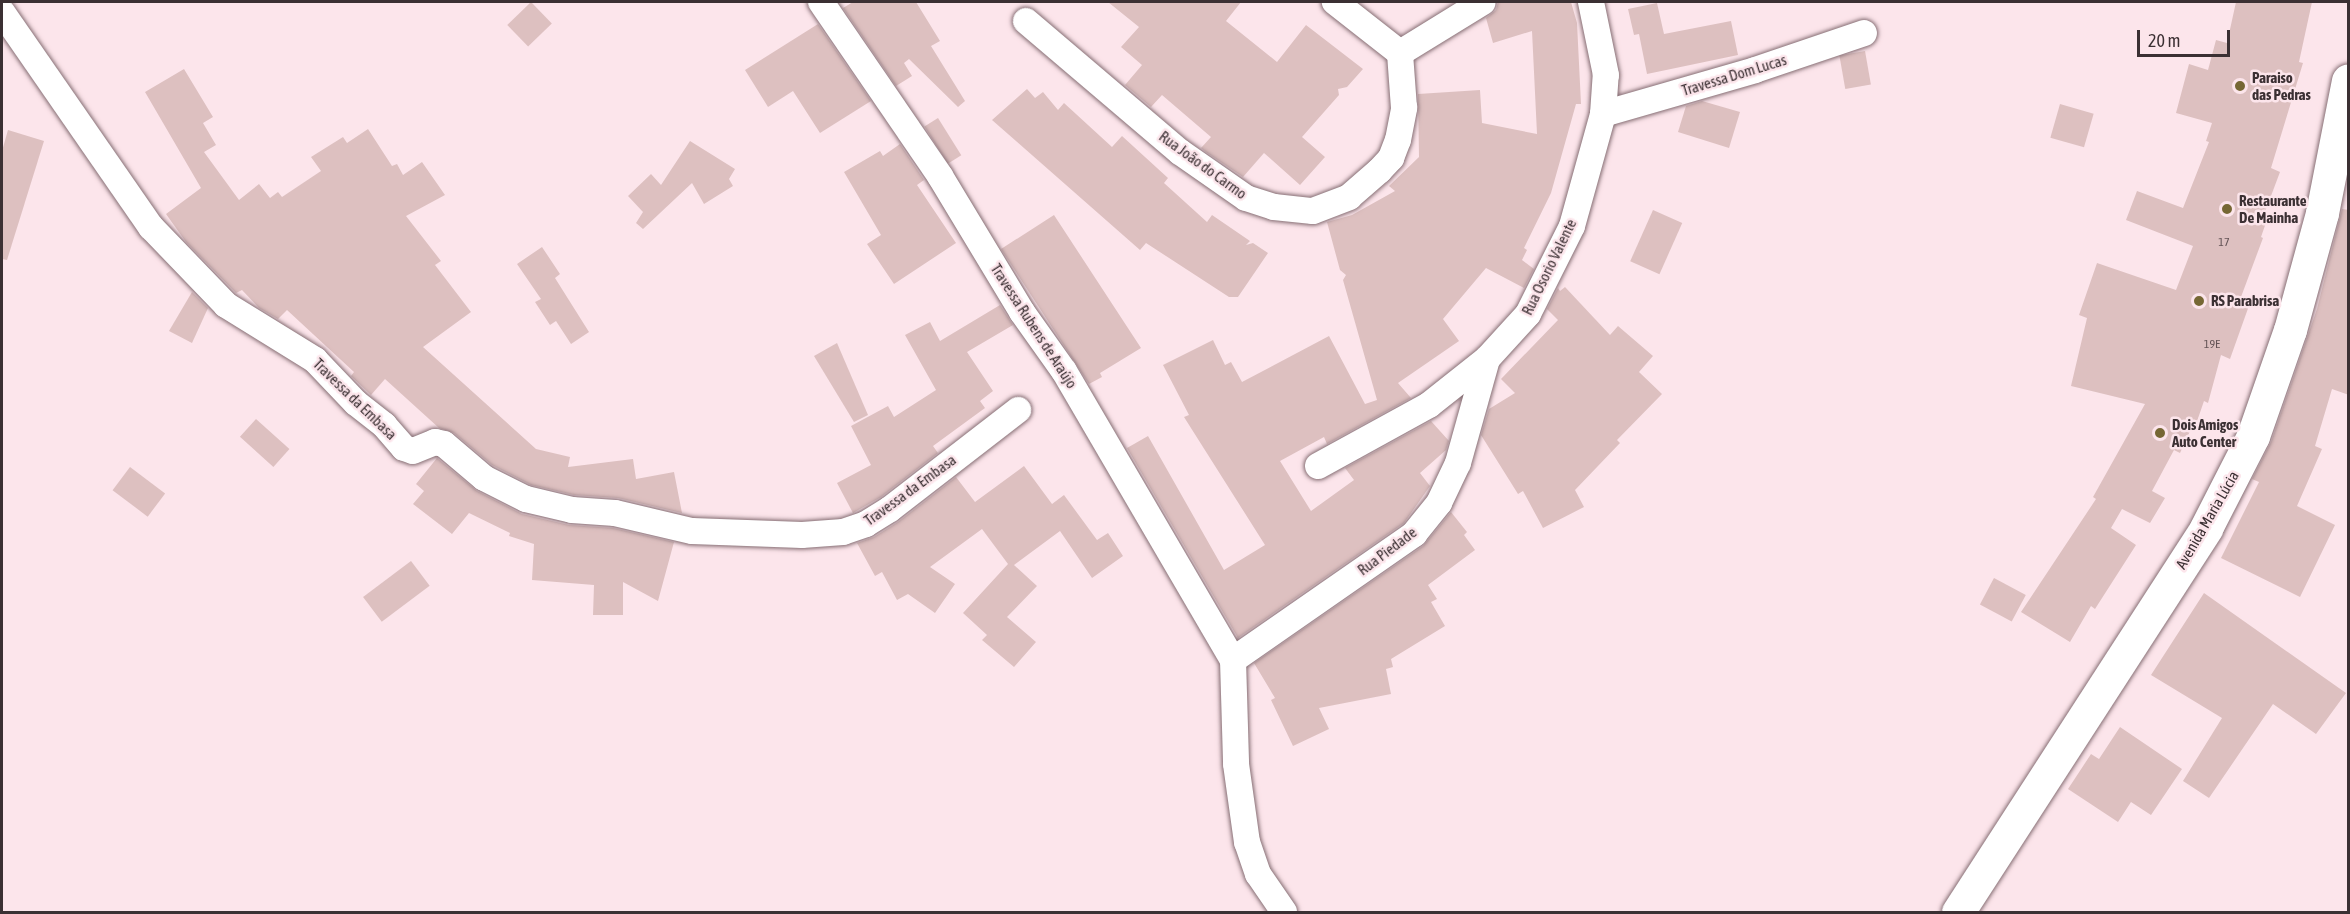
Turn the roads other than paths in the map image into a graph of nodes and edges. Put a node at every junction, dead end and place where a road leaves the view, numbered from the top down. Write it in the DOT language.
graph roads {
  1 [pos="821,2"];
  2 [pos="1335,2"];
  3 [pos="1483,2"];
  4 [pos="1591,2"];
  5 [pos="2,12"];
  6 [pos="1026,21"];
  7 [pos="1864,33"];
  8 [pos="1400,53"];
  9 [pos="2349,81"];
  10 [pos="1604,114"];
  11 [pos="1487,358"];
  12 [pos="1018,410"];
  13 [pos="1318,466"];
  14 [pos="1233,660"];
  15 [pos="1284,912"];
  16 [pos="1958,912"];
  1 -- 14 [label="street, Travessa Rubens de Araújo"];
  2 -- 8 [label="street"];
  3 -- 8 [label="street"];
  4 -- 10 [label="street, Rua Osorio Valente"];
  5 -- 12 [label="street, Travessa da Embasa"];
  6 -- 8 [label="street, Rua João do Carmo"];
  7 -- 10 [label="street, Travessa Dom Lucas"];
  9 -- 16 [label="main road, Avenida Maria Lúcia"];
  10 -- 11 [label="street, Rua Osorio Valente"];
  11 -- 13 [label="street, Rua Osorio Valente"];
  11 -- 14 [label="street, Rua Piedade"];
  14 -- 15 [label="street"];
}
